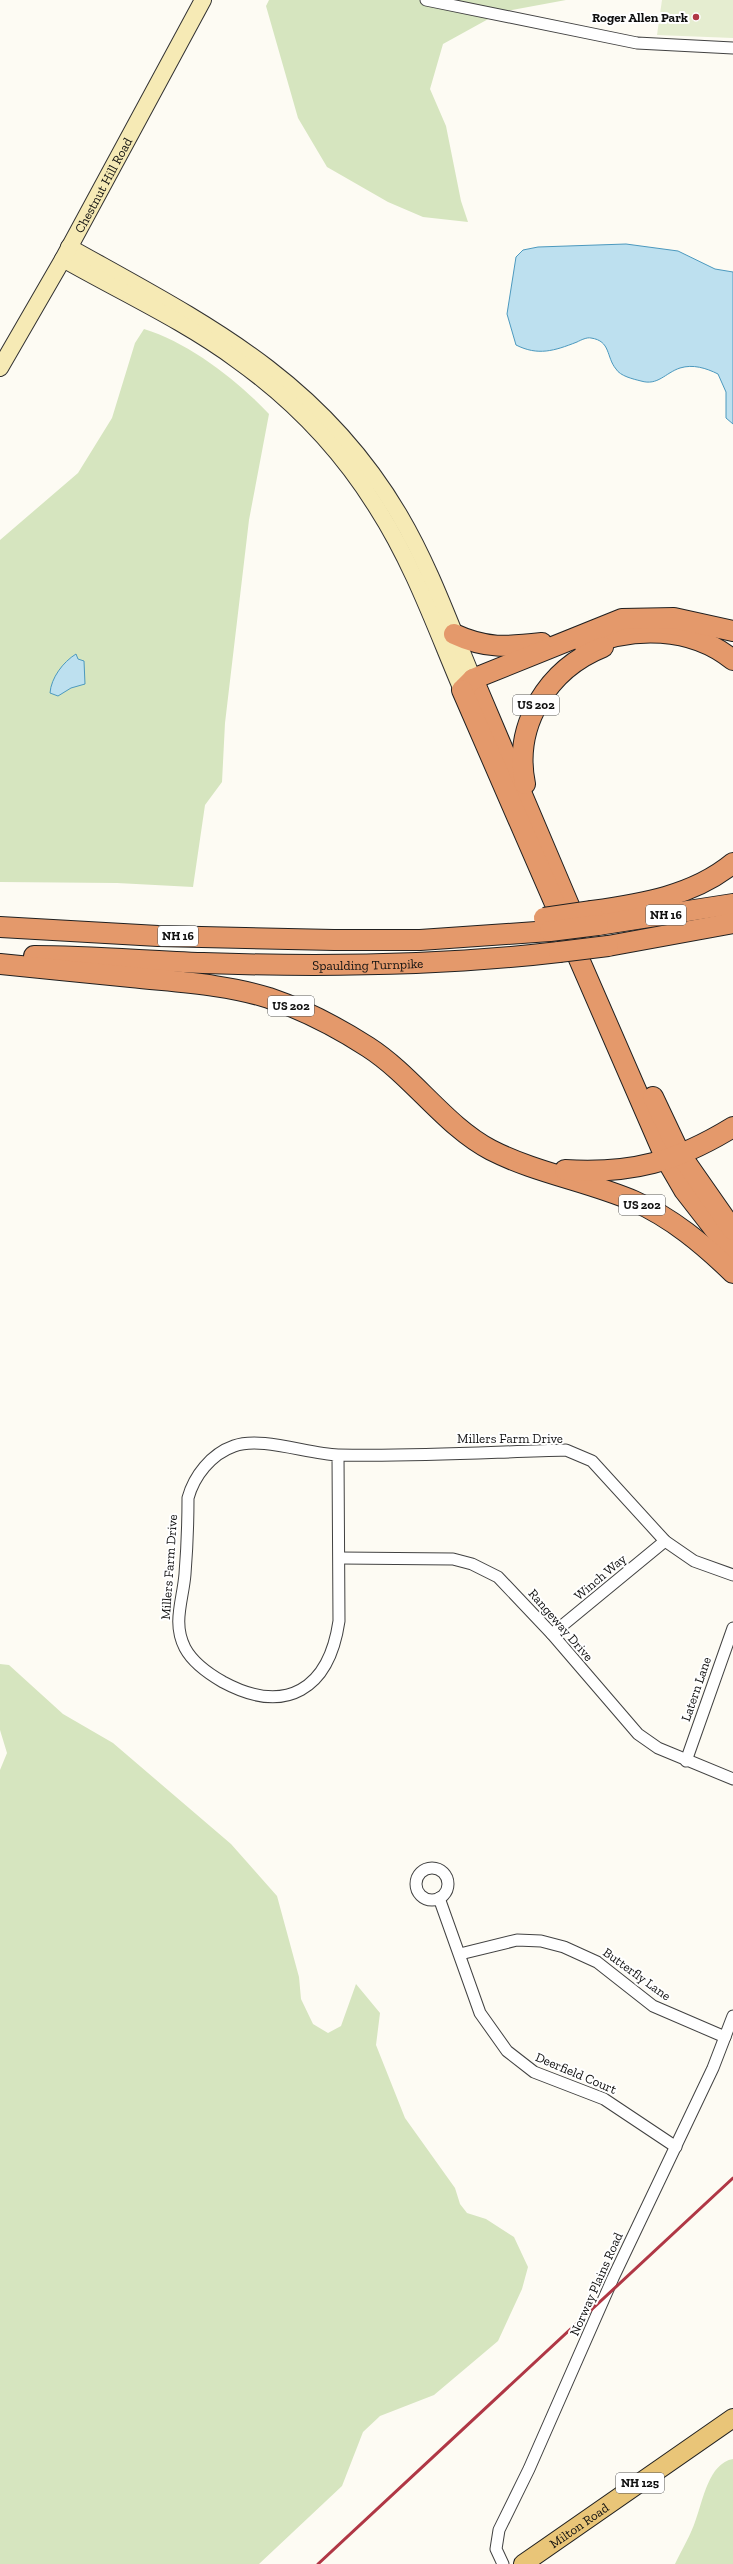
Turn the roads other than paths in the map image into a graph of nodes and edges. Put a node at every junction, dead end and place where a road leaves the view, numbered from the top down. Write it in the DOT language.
graph roads {
  1 [pos="203,0"];
  2 [pos="426,0"];
  3 [pos="733,48"];
  4 [pos="66,253"];
  5 [pos="0,368"];
  6 [pos="733,631"];
  7 [pos="652,632"];
  8 [pos="454,634"];
  9 [pos="580,634"];
  10 [pos="733,660"];
  11 [pos="471,686"];
  12 [pos="542,841"];
  13 [pos="733,863"];
  14 [pos="733,904"];
  15 [pos="595,918"];
  16 [pos="733,923"];
  17 [pos="0,927"];
  18 [pos="0,955"];
  19 [pos="0,964"];
  20 [pos="733,1127"];
  21 [pos="673,1157"];
  22 [pos="533,1168"];
  23 [pos="733,1230"];
  24 [pos="733,1253"];
  25 [pos="733,1273"];
  26 [pos="338,1455"];
  27 [pos="665,1541"];
  28 [pos="340,1558"];
  29 [pos="733,1575"];
  30 [pos="733,1628"];
  31 [pos="552,1634"];
  32 [pos="686,1760"];
  33 [pos="733,1779"];
  34 [pos="439,1898"];
  35 [pos="460,1954"];
  36 [pos="733,2016"];
  37 [pos="725,2037"];
  38 [pos="676,2147"];
  39 [pos="733,2418"];
  40 [pos="503,2564"];
  41 [pos="523,2564"];
  1 -- 4 [label="street, Chestnut Hill Road"];
  2 -- 3 [label="street"];
  4 -- 5 [label="street, Chestnut Hill Road"];
  4 -- 8 [label="street"];
  4 -- 11 [label="street"];
  6 -- 9 [label="highway"];
  7 -- 10 [label="highway"];
  7 -- 11 [label="highway"];
  7 -- 12 [label="highway, US 202"];
  8 -- 9 [label="highway"];
  8 -- 11 [label="street"];
  9 -- 11 [label="highway"];
  11 -- 12 [label="highway"];
  11 -- 21 [label="highway"];
  12 -- 21 [label="highway, US 202"];
  13 -- 15 [label="highway"];
  14 -- 15 [label="highway, Spaulding Turnpike / NH 16"];
  15 -- 17 [label="highway, Spaulding Turnpike / NH 16, bridge"];
  16 -- 18 [label="highway, Spaulding Turnpike / NH 16, bridge"];
  19 -- 22 [label="highway, US 202"];
  20 -- 21 [label="highway"];
  21 -- 22 [label="highway"];
  21 -- 23 [label="highway, US 202"];
  21 -- 24 [label="highway"];
  22 -- 25 [label="highway, US 202"];
  26 -- 27 [label="street, Millers Farm Drive"];
  26 -- 28 [label="street, Millers Farm Drive"];
  26 -- 28 [label="street, Millers Farm Drive"];
  27 -- 29 [label="street, Millers Farm Drive"];
  27 -- 31 [label="street, Winch Way"];
  28 -- 31 [label="street, Rangeway Drive"];
  30 -- 32 [label="street, Latern Lane"];
  31 -- 32 [label="street, Rangeway Drive"];
  32 -- 33 [label="street, Rangeway Drive"];
  34 -- 35 [label="street, Deerfield Court"];
  35 -- 37 [label="street, Butterfly Lane"];
  35 -- 38 [label="street, Deerfield Court"];
  36 -- 37 [label="street, Norway Plains Road"];
  37 -- 38 [label="street, Norway Plains Road"];
  38 -- 40 [label="street, Norway Plains Road"];
  39 -- 41 [label="main road, Milton Road / NH 125"];
}
